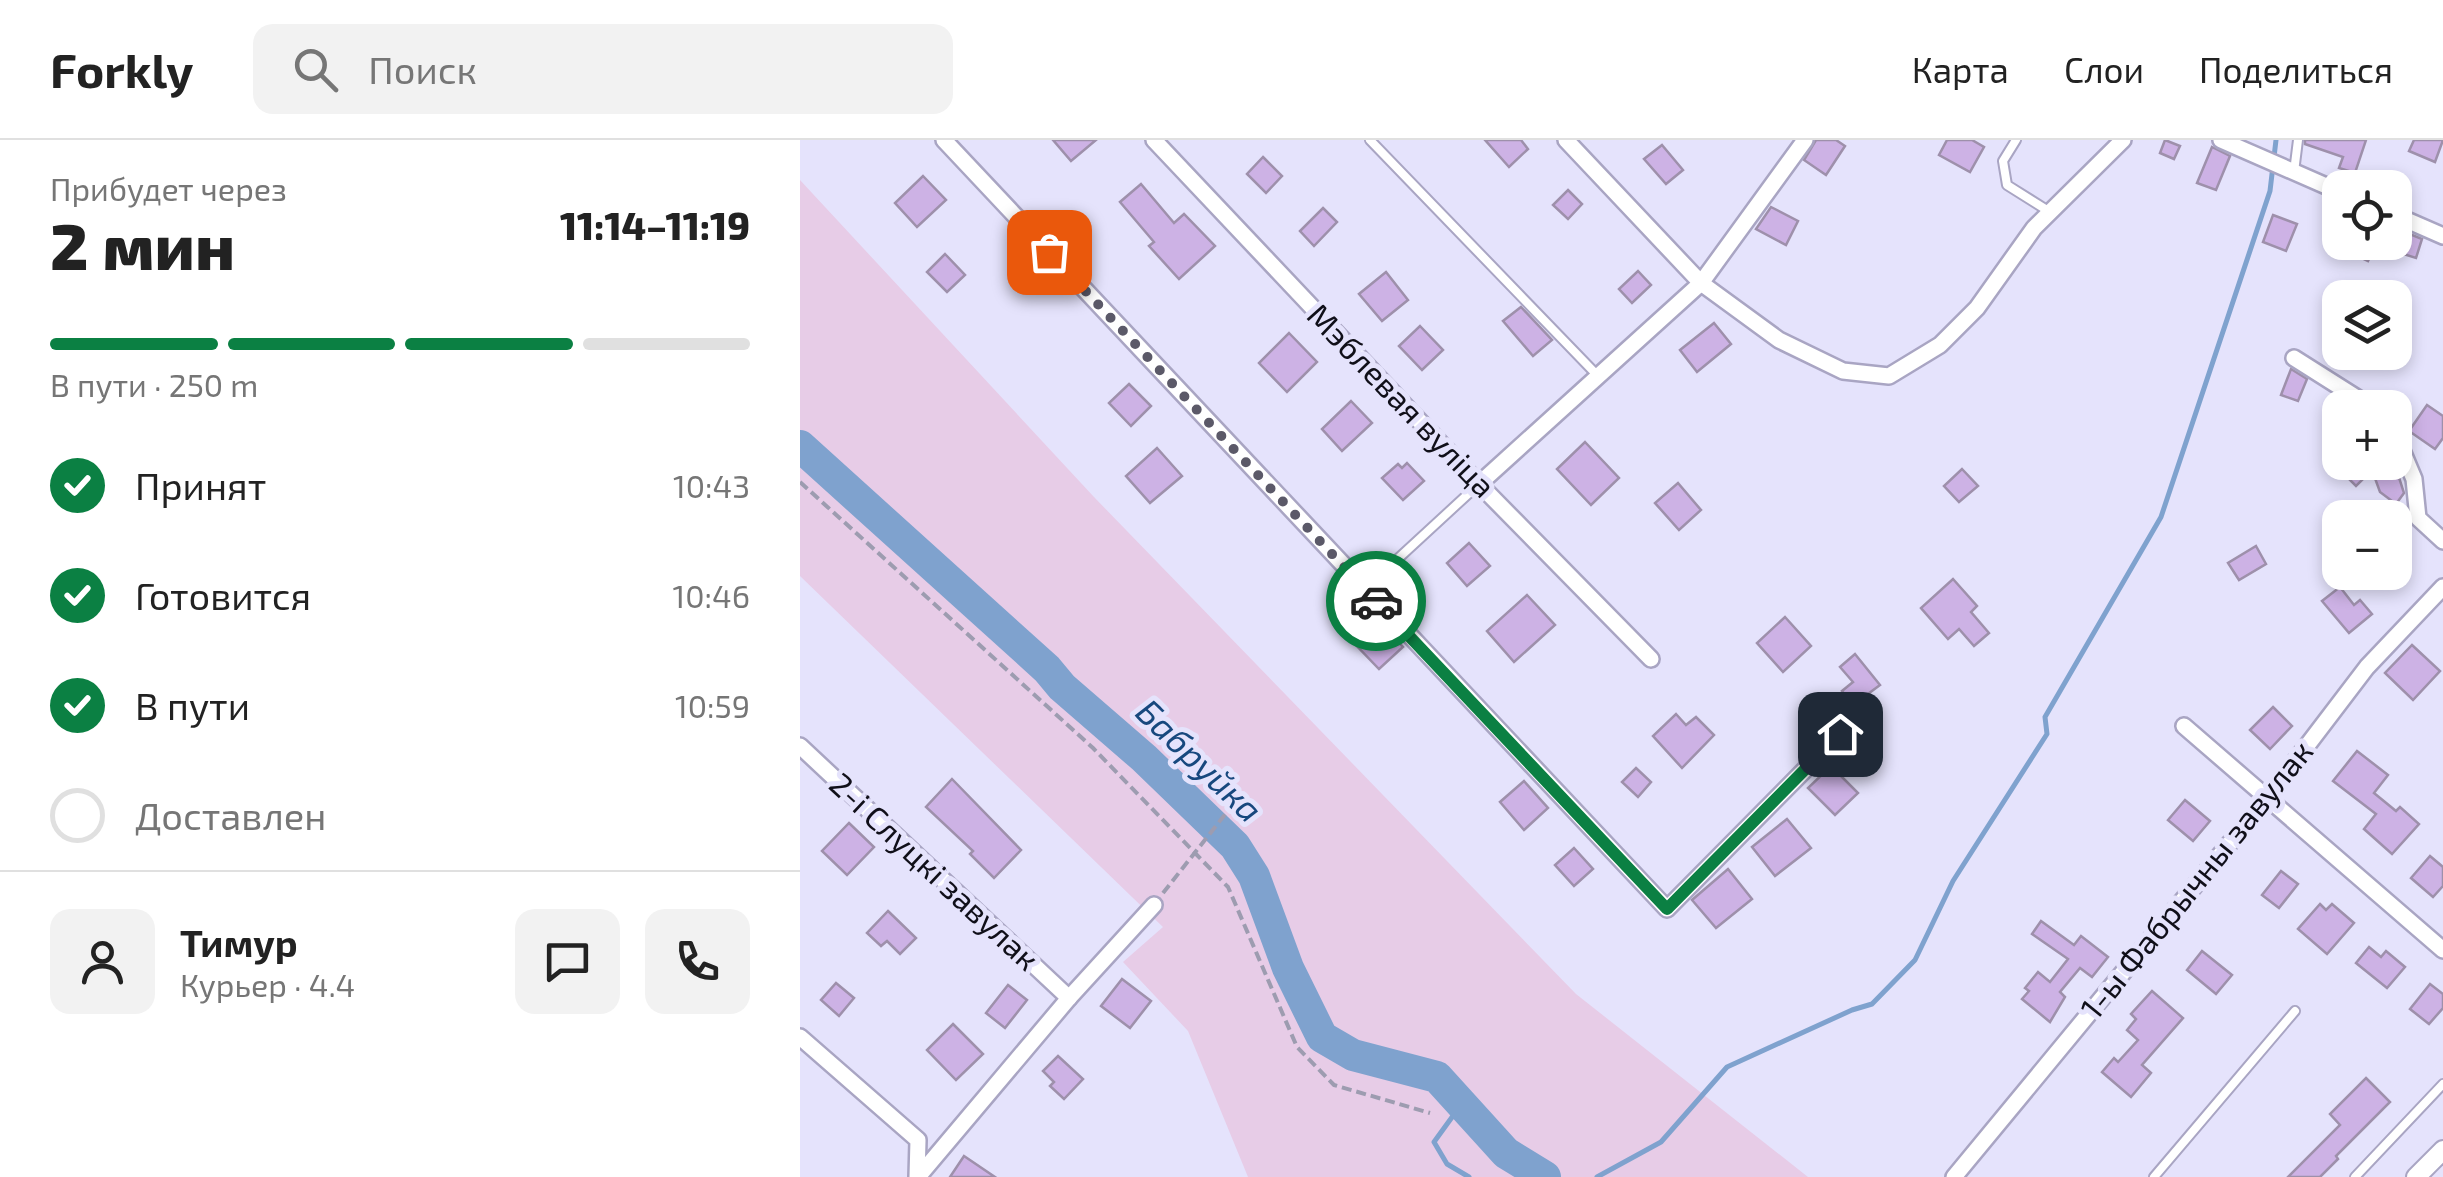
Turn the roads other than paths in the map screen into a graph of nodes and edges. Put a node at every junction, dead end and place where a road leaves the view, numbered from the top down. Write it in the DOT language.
graph roads {
  1 [pos="944,140"];
  2 [pos="1154,140"];
  3 [pos="1370,140"];
  4 [pos="1566,140"];
  5 [pos="1805,140"];
  6 [pos="2016,140"];
  7 [pos="2123,140"];
  8 [pos="2221,140"];
  9 [pos="2298,140"];
  10 [pos="2289,170"];
  11 [pos="2322,184"];
  12 [pos="2050,212"];
  13 [pos="2412,222"];
  14 [pos="2443,236"];
  15 [pos="1701,283"];
  16 [pos="2294,358"];
  17 [pos="1598,376"];
  18 [pos="2345,390"];
  19 [pos="2412,474"];
  20 [pos="1479,484"];
  21 [pos="2443,541"];
  22 [pos="2443,587"];
  23 [pos="1365,589"];
  24 [pos="1651,659"];
  25 [pos="1865,709"];
  26 [pos="2184,726"];
  27 [pos="800,746"];
  28 [pos="2268,797"];
  29 [pos="1154,904"];
  30 [pos="2443,950"];
  31 [pos="1068,998"];
  32 [pos="2296,1011"];
  33 [pos="800,1037"];
  34 [pos="2443,1084"];
  35 [pos="2443,1150"];
  36 [pos="917,1177"];
  37 [pos="1954,1177"];
  38 [pos="2154,1177"];
  39 [pos="2355,1177"];
  40 [pos="2416,1177"];
  1 -- 23 [label="street"];
  2 -- 20 [label="street, Мэблевая вуліца"];
  3 -- 17 [label="lane"];
  4 -- 15 [label="street"];
  5 -- 15 [label="street"];
  6 -- 12 [label="lane"];
  7 -- 12 [label="street"];
  8 -- 10 [label="street"];
  9 -- 10 [label="lane"];
  10 -- 11 [label="street"];
  12 -- 15 [label="street"];
  13 -- 14 [label="street"];
  15 -- 17 [label="street"];
  16 -- 18 [label="street"];
  17 -- 20 [label="street"];
  19 -- 21 [label="street"];
  20 -- 23 [label="lane"];
  20 -- 24 [label="street, Мэблевая вуліца"];
  22 -- 28 [label="street, 1-ы Фабрычны завулак"];
  23 -- 25 [label="street"];
  26 -- 28 [label="street"];
  27 -- 31 [label="street, 2-і Слуцкі завулак"];
  28 -- 30 [label="street"];
  28 -- 37 [label="street, 1-ы Фабрычны завулак"];
  29 -- 31 [label="street"];
  31 -- 36 [label="street"];
  32 -- 38 [label="lane"];
  33 -- 36 [label="street"];
  34 -- 39 [label="lane"];
  35 -- 40 [label="street"];
}
